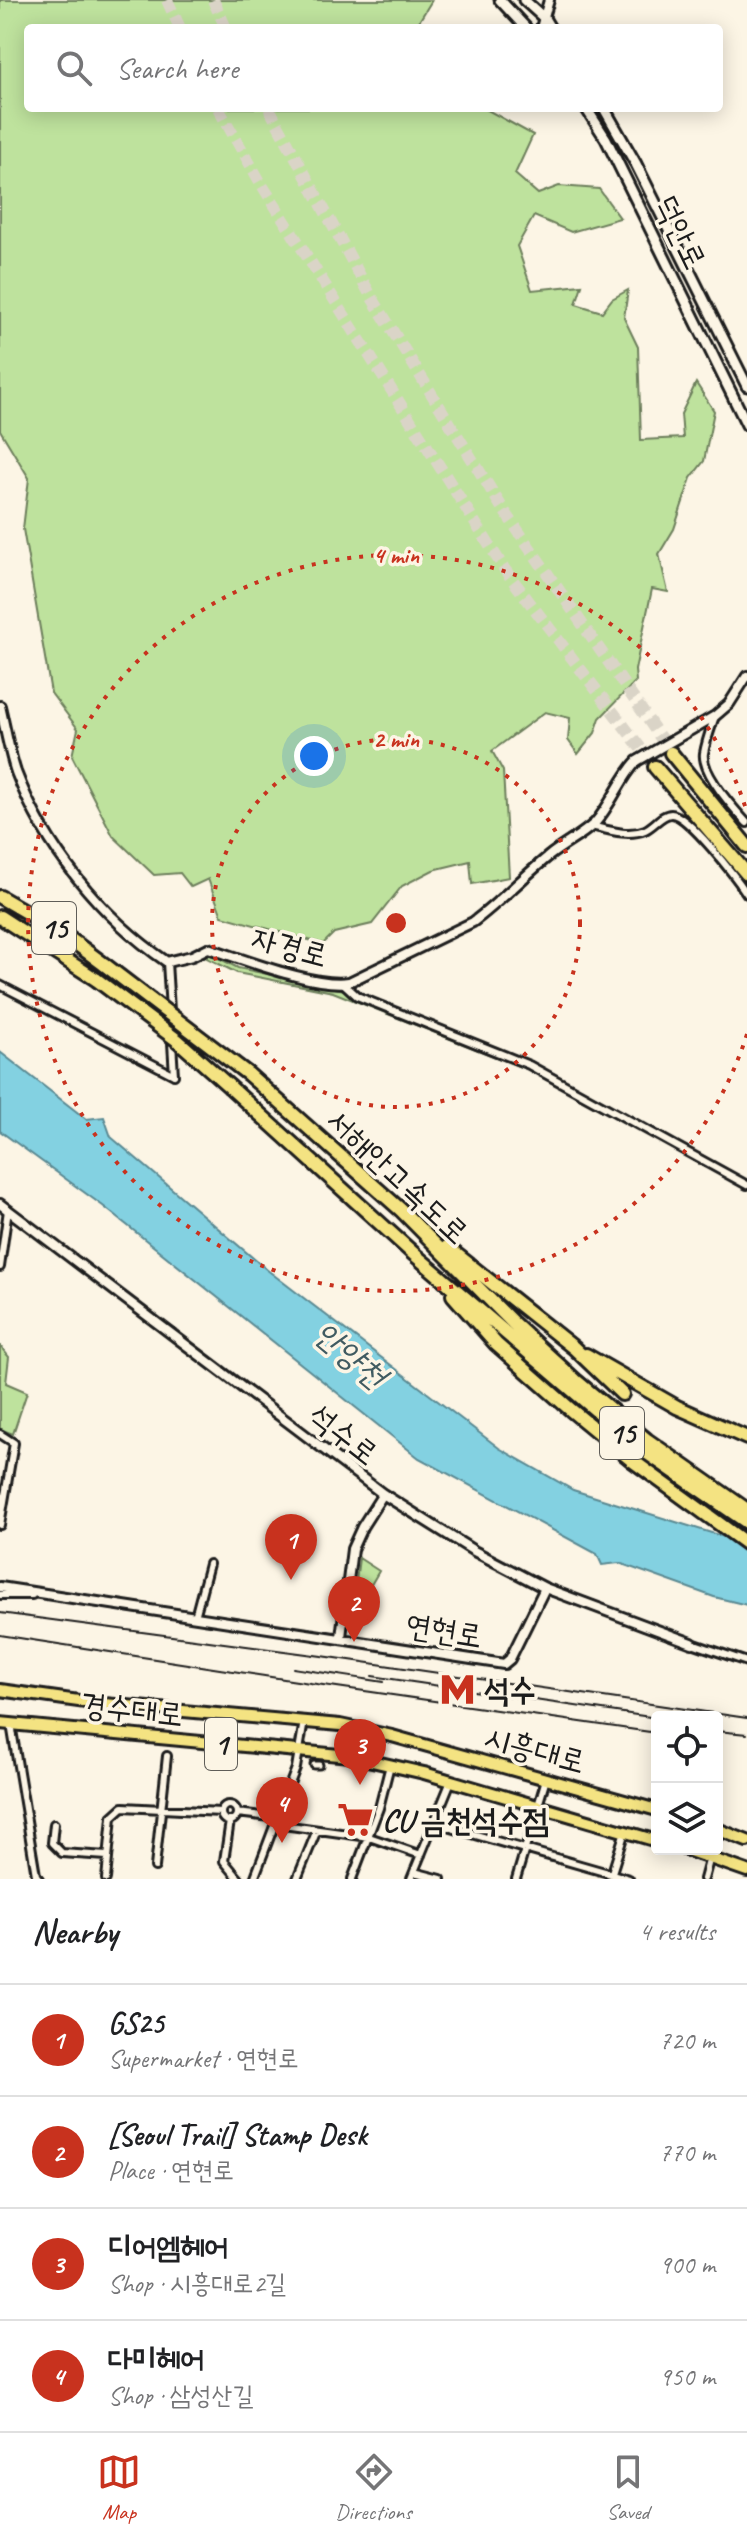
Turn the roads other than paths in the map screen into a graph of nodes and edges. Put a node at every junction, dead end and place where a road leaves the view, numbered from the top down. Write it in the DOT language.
graph roads {
  1 [pos="500,0"];
  2 [pos="524,0"];
  3 [pos="549,0"];
  4 [pos="542,23"];
  5 [pos="522,24"];
  6 [pos="589,112"];
  7 [pos="606,112"];
  8 [pos="747,386"];
  9 [pos="747,425"];
  10 [pos="747,676"];
  11 [pos="0,706"];
  12 [pos="715,716"];
  13 [pos="671,753"];
  14 [pos="655,767"];
  15 [pos="747,823"];
  16 [pos="591,826"];
  17 [pos="747,846"];
  18 [pos="747,877"];
  19 [pos="747,894"];
  20 [pos="0,897"];
  21 [pos="0,917"];
  22 [pos="167,962"];
  23 [pos="343,983"];
  24 [pos="0,985"];
  25 [pos="747,1185"];
  26 [pos="4,1207"];
  27 [pos="401,1210"];
  28 [pos="415,1255"];
  29 [pos="0,1267"];
  30 [pos="509,1327"];
  31 [pos="574,1348"];
  32 [pos="622,1394"];
  33 [pos="0,1434"];
  34 [pos="747,1438"];
  35 [pos="383,1494"];
  36 [pos="747,1510"];
  37 [pos="747,1522"];
  38 [pos="0,1525"];
  39 [pos="747,1544"];
  40 [pos="209,1564"];
  41 [pos="0,1587"];
  42 [pos="545,1588"];
  43 [pos="0,1595"];
  44 [pos="58,1596"];
  45 [pos="195,1617"];
  46 [pos="341,1637"];
  47 [pos="692,1643"];
  48 [pos="747,1662"];
  49 [pos="0,1690"];
  50 [pos="304,1721"];
  51 [pos="6,1724"];
  52 [pos="299,1751"];
  53 [pos="167,1756"];
  54 [pos="390,1765"];
  55 [pos="546,1779"];
  56 [pos="451,1781"];
  57 [pos="538,1806"];
  58 [pos="651,1808"];
  59 [pos="161,1809"];
  60 [pos="221,1812"];
  61 [pos="237,1813"];
  62 [pos="230,1821"];
  63 [pos="277,1821"];
  64 [pos="434,1823"];
  65 [pos="54,1824"];
  66 [pos="317,1830"];
  67 [pos="625,1831"];
  68 [pos="723,1831"];
  69 [pos="369,1837"];
  70 [pos="651,1839"];
  71 [pos="747,1841"];
  72 [pos="526,1848"];
  73 [pos="421,1855"];
  74 [pos="704,1855"];
  75 [pos="107,1856"];
  76 [pos="710,1857"];
  77 [pos="155,1867"];
  78 [pos="747,1871"];
  79 [pos="413,1875"];
  80 [pos="611,1876"];
  81 [pos="39,1879"];
  82 [pos="106,1879"];
  83 [pos="239,1879"];
  84 [pos="254,1879"];
  85 [pos="297,1879"];
  86 [pos="352,1879"];
  87 [pos="441,1879"];
  88 [pos="516,1879"];
  89 [pos="629,1879"];
  90 [pos="704,1879"];
  1 -- 5 [label="main road"];
  2 -- 4 [label="main road"];
  3 -- 4 [label="street"];
  6 -- 9 [label="main road, 덕안로"];
  7 -- 8 [label="main road, 덕안로"];
  10 -- 12 [label="street, 자경로"];
  11 -- 22 [label="street"];
  12 -- 15 [label="street"];
  12 -- 16 [label="street, 자경로"];
  13 -- 17 [label="highway"];
  14 -- 18 [label="highway"];
  16 -- 19 [label="street"];
  16 -- 23 [label="street, 자경로"];
  20 -- 27 [label="highway, 서해안고속도로 / 15, bridge"];
  21 -- 28 [label="highway, 서해안고속도로 / 15, bridge"];
  22 -- 23 [label="street, 자경로"];
  22 -- 24 [label="street"];
  23 -- 25 [label="street"];
  26 -- 29 [label="street"];
  26 -- 35 [label="street, 석수로"];
  27 -- 30 [label="highway, 서해안고속도로 / 15"];
  27 -- 31 [label="highway"];
  28 -- 30 [label="highway, 서해안고속도로 / 15"];
  28 -- 39 [label="highway"];
  30 -- 36 [label="highway, 서해안고속도로 / 15"];
  30 -- 37 [label="highway, 서해안고속도로 / 15"];
  31 -- 32 [label="highway"];
  31 -- 34 [label="highway"];
  33 -- 38 [label="street"];
  35 -- 42 [label="street, 석수로"];
  35 -- 46 [label="street"];
  40 -- 45 [label="street"];
  41 -- 44 [label="street, 연현로"];
  42 -- 46 [label="street, 연현로"];
  42 -- 47 [label="street, 석수로"];
  43 -- 44 [label="street"];
  44 -- 45 [label="street, 연현로"];
  45 -- 46 [label="street, 연현로"];
  47 -- 48 [label="street"];
  49 -- 50 [label="main road, 경수대로 / 1"];
  50 -- 52 [label="street"];
  50 -- 55 [label="main road, 시흥대로 / 1"];
  51 -- 52 [label="main road, 경수대로 / 1"];
  51 -- 81 [label="street"];
  52 -- 54 [label="main road, 경수대로 / 1"];
  52 -- 63 [label="street"];
  53 -- 59 [label="street"];
  54 -- 56 [label="main road, 시흥대로 / 1"];
  54 -- 69 [label="street"];
  55 -- 57 [label="street"];
  55 -- 58 [label="main road, 시흥대로 / 1"];
  56 -- 57 [label="main road, 시흥대로 / 1"];
  56 -- 64 [label="street"];
  57 -- 67 [label="main road, 시흥대로 / 1"];
  57 -- 72 [label="street"];
  59 -- 60 [label="street"];
  59 -- 75 [label="street"];
  59 -- 77 [label="street"];
  60 -- 61 [label="street"];
  60 -- 62 [label="street"];
  61 -- 62 [label="street"];
  61 -- 63 [label="street"];
  62 -- 83 [label="street"];
  63 -- 66 [label="street"];
  63 -- 84 [label="street"];
  64 -- 72 [label="street"];
  64 -- 73 [label="street"];
  65 -- 75 [label="street"];
  66 -- 69 [label="street"];
  66 -- 85 [label="street"];
  67 -- 70 [label="main road, 시흥대로 / 1"];
  67 -- 80 [label="street"];
  68 -- 71 [label="main road"];
  69 -- 73 [label="street"];
  69 -- 86 [label="street"];
  72 -- 80 [label="street"];
  72 -- 88 [label="street"];
  73 -- 79 [label="street"];
  74 -- 76 [label="main road"];
  75 -- 82 [label="street"];
  76 -- 78 [label="main road"];
  76 -- 90 [label="street"];
  79 -- 87 [label="street"];
  80 -- 89 [label="street"];
}
